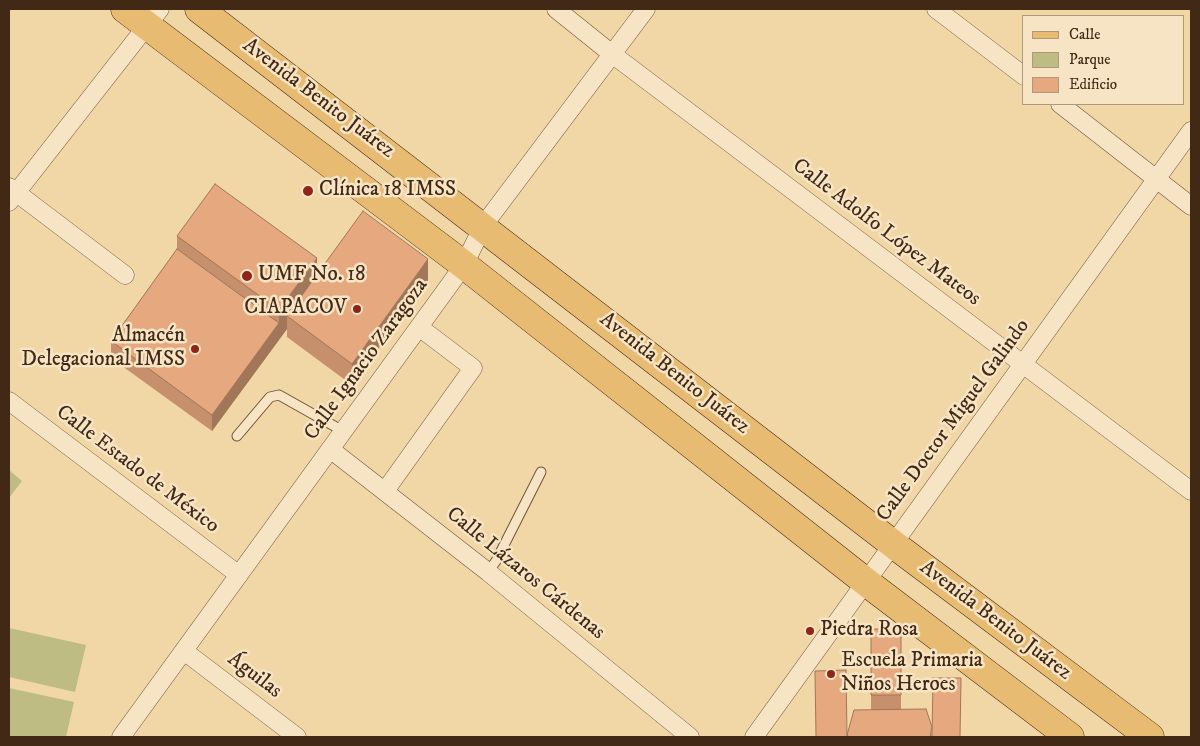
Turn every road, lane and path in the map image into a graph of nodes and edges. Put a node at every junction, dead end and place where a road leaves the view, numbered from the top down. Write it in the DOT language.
graph roads {
  1 [pos="125,9"];
  2 [pos="199,9"];
  3 [pos="556,9"];
  4 [pos="646,9"];
  5 [pos="936,9"];
  6 [pos="154,17"];
  7 [pos="612,54"];
  8 [pos="1022,74"];
  9 [pos="1061,105"];
  10 [pos="1191,131"];
  11 [pos="1157,179"];
  12 [pos="11,194"];
  13 [pos="1191,206"];
  14 [pos="483,226"];
  15 [pos="464,265"];
  16 [pos="124,275"];
  17 [pos="419,327"];
  18 [pos="1023,364"];
  19 [pos="9,401"];
  20 [pos="343,431"];
  21 [pos="237,436"];
  22 [pos="330,449"];
  23 [pos="541,472"];
  24 [pos="385,491"];
  25 [pos="1191,491"];
  26 [pos="893,544"];
  27 [pos="488,572"];
  28 [pos="239,575"];
  29 [pos="866,582"];
  30 [pos="184,651"];
  31 [pos="121,737"];
  32 [pos="297,737"];
  33 [pos="690,737"];
  34 [pos="754,737"];
  35 [pos="1070,737"];
  36 [pos="1150,737"];
  1 -- 6 [label="main road, Avenida Benito Juárez"];
  2 -- 14 [label="main road, Avenida Benito Juárez"];
  3 -- 7 [label="street, Calle Adolfo López Mateos"];
  4 -- 7 [label="street, Calle Ignacio Zaragoza"];
  5 -- 8 [label="street"];
  6 -- 12 [label="street"];
  6 -- 15 [label="main road, Avenida Benito Juárez"];
  7 -- 14 [label="street, Calle Ignacio Zaragoza"];
  7 -- 18 [label="street, Calle Adolfo López Mateos"];
  9 -- 11 [label="street"];
  10 -- 11 [label="street, Calle Doctor Miguel Galindo"];
  11 -- 13 [label="street"];
  11 -- 18 [label="street, Calle Doctor Miguel Galindo"];
  12 -- 16 [label="street"];
  14 -- 15 [label="street, Calle Ignacio Zaragoza"];
  14 -- 26 [label="main road, Avenida Benito Juárez"];
  15 -- 17 [label="street, Calle Ignacio Zaragoza"];
  15 -- 29 [label="main road, Avenida Benito Juárez"];
  17 -- 20 [label="street, Calle Ignacio Zaragoza"];
  17 -- 24 [label="street"];
  18 -- 25 [label="street, Calle Adolfo López Mateos"];
  18 -- 26 [label="street, Calle Doctor Miguel Galindo"];
  19 -- 28 [label="street, Calle Estado de México"];
  20 -- 21 [label="lane"];
  20 -- 22 [label="street, Calle Ignacio Zaragoza"];
  22 -- 24 [label="street, Calle Lázaros Cárdenas"];
  22 -- 28 [label="street, Calle Ignacio Zaragoza"];
  23 -- 27 [label="lane"];
  24 -- 27 [label="street, Calle Lázaros Cárdenas"];
  26 -- 29 [label="street, Calle Doctor Miguel Galindo"];
  26 -- 36 [label="main road, Avenida Benito Juárez"];
  27 -- 33 [label="street, Calle Lázaros Cárdenas"];
  28 -- 30 [label="street, Calle Ignacio Zaragoza"];
  29 -- 34 [label="street, Calle Doctor Miguel Galindo"];
  29 -- 35 [label="main road, Avenida Benito Juárez"];
  30 -- 31 [label="street, Calle Ignacio Zaragoza"];
  30 -- 32 [label="street, Águilas"];
}
